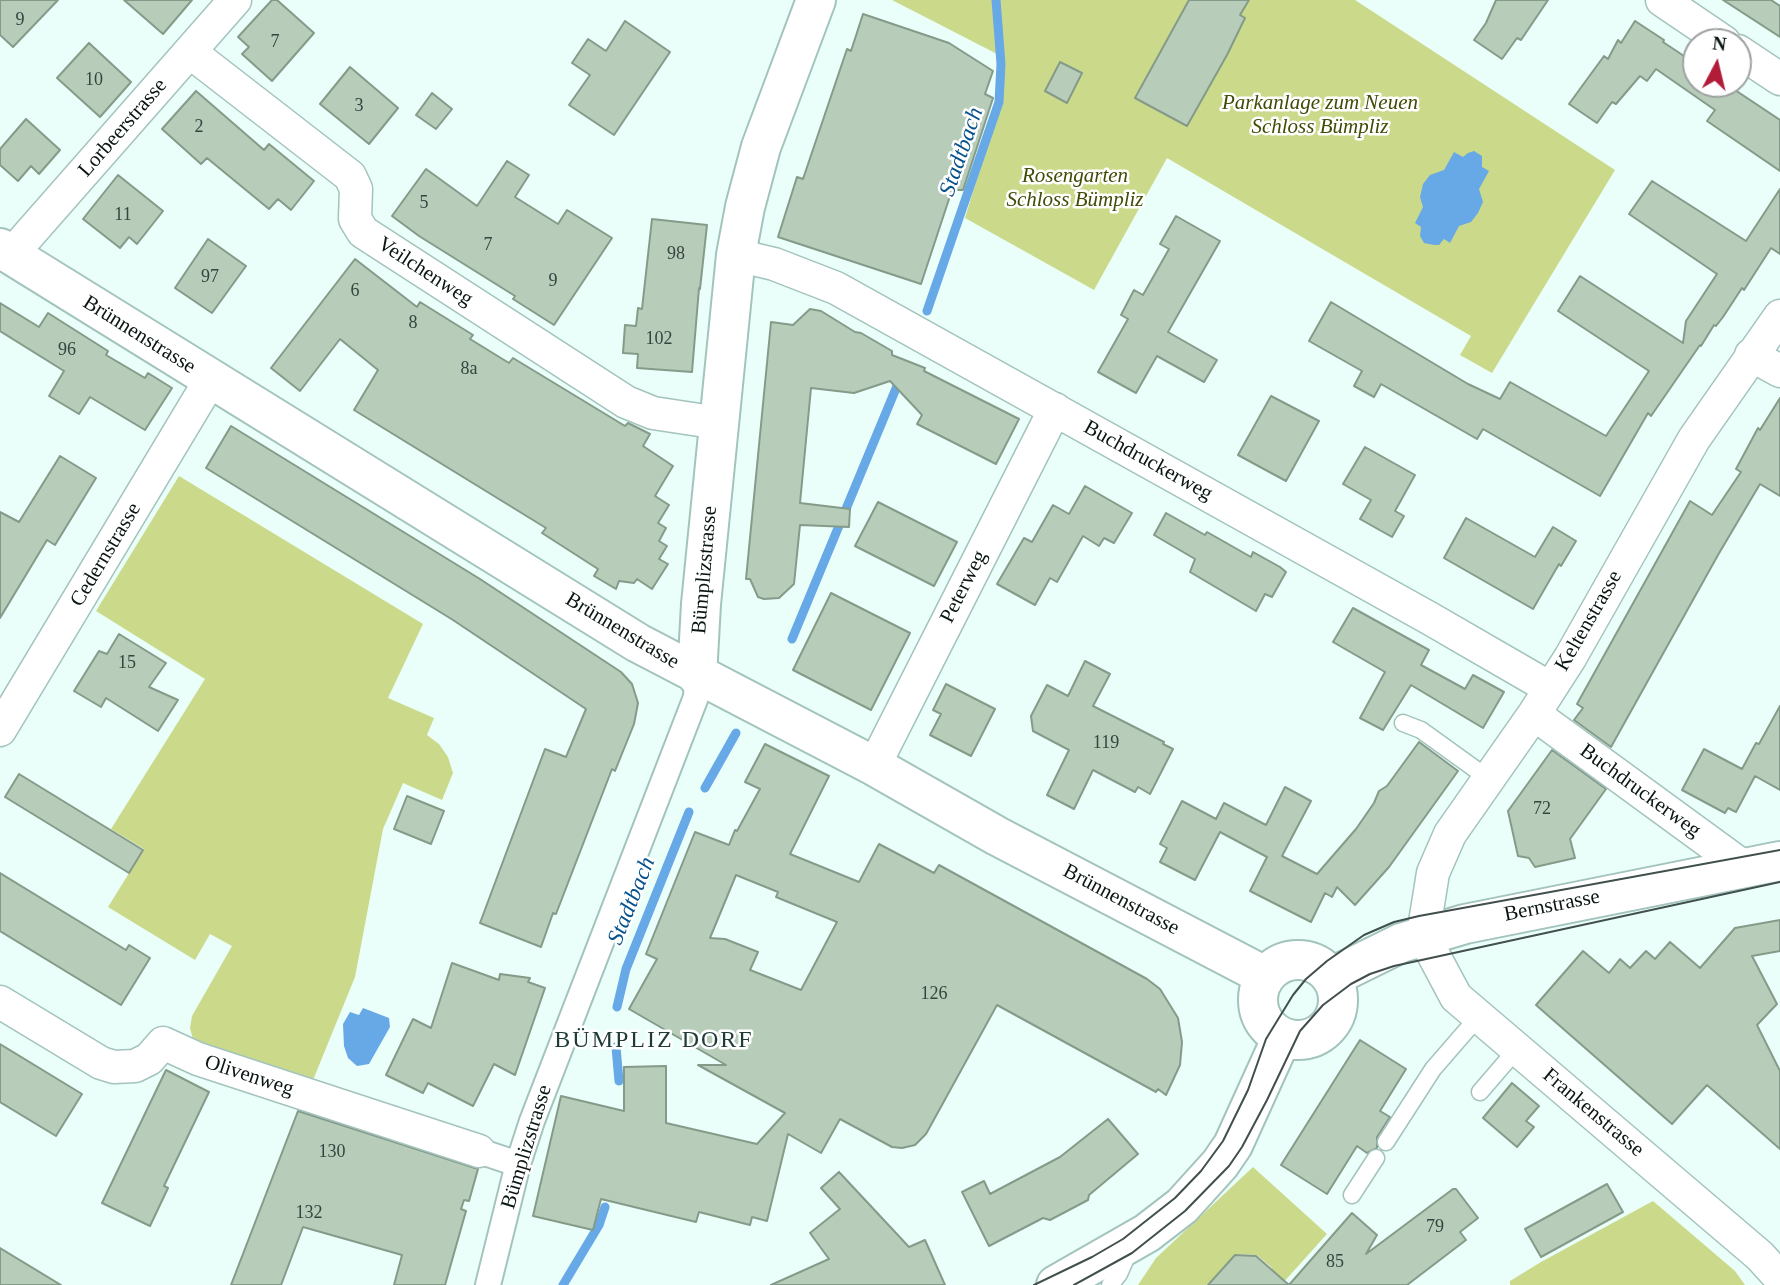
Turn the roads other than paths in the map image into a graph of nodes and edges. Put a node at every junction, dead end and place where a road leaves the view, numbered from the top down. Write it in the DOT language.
graph roads {
  1 [pos="235,0"];
  2 [pos="816,0"];
  3 [pos="1662,0"];
  4 [pos="1703,28"];
  5 [pos="190,52"];
  6 [pos="1752,60"];
  7 [pos="1780,79"];
  8 [pos="5,252"];
  9 [pos="736,255"];
  10 [pos="1780,316"];
  11 [pos="1751,355"];
  12 [pos="1780,371"];
  13 [pos="211,379"];
  14 [pos="1055,408"];
  15 [pos="719,422"];
  16 [pos="697,676"];
  17 [pos="1542,701"];
  18 [pos="1403,723"];
  19 [pos="0,730"];
  20 [pos="874,766"];
  21 [pos="1489,779"];
  22 [pos="1763,865"];
  23 [pos="1423,935"];
  24 [pos="1265,976"];
  25 [pos="1332,977"];
  26 [pos="0,1002"];
  27 [pos="1479,1016"];
  28 [pos="1282,1037"];
  29 [pos="1517,1049"];
  30 [pos="1480,1092"];
  31 [pos="1386,1142"];
  32 [pos="479,1151"];
  33 [pos="1376,1158"];
  34 [pos="518,1164"];
  35 [pos="1352,1195"];
  36 [pos="1135,1240"];
  37 [pos="1779,1281"];
  38 [pos="488,1285"];
  39 [pos="1056,1285"];
  40 [pos="1110,1285"];
  1 -- 5 [label="street, Lorbeerstrasse"];
  2 -- 9 [label="street, Bümplizstrasse"];
  3 -- 4 [label="street"];
  5 -- 8 [label="street, Lorbeerstrasse"];
  5 -- 15 [label="street, Veilchenweg"];
  6 -- 7 [label="street"];
  8 -- 13 [label="street, Brünnenstrasse"];
  9 -- 14 [label="street, Buchdruckerweg"];
  9 -- 15 [label="street, Bümplizstrasse"];
  10 -- 11 [label="street, Keltenstrasse"];
  11 -- 12 [label="street"];
  11 -- 17 [label="street, Keltenstrasse"];
  13 -- 16 [label="street, Brünnenstrasse"];
  13 -- 19 [label="street, Cedernstrasse"];
  14 -- 17 [label="street, Buchdruckerweg"];
  14 -- 20 [label="street, Peterweg"];
  15 -- 16 [label="street, Bümplizstrasse"];
  16 -- 20 [label="street, Brünnenstrasse"];
  16 -- 34 [label="street, Bümplizstrasse"];
  17 -- 21 [label="street, Keltenstrasse"];
  17 -- 22 [label="street, Buchdruckerweg"];
  18 -- 21 [label="lane"];
  20 -- 24 [label="street, Brünnenstrasse"];
  21 -- 23 [label="street, Keltenstrasse"];
  22 -- 23 [label="street, Bernstrasse"];
  23 -- 25 [label="street, Bernstrasse"];
  23 -- 27 [label="street, Frankenstrasse"];
  24 -- 25 [label="street"];
  24 -- 28 [label="street"];
  25 -- 28 [label="street"];
  26 -- 32 [label="street, Olivenweg"];
  27 -- 29 [label="street, Frankenstrasse"];
  27 -- 31 [label="lane"];
  28 -- 36 [label="street"];
  29 -- 30 [label="lane"];
  29 -- 37 [label="street, Frankenstrasse"];
  32 -- 34 [label="street, Olivenweg"];
  33 -- 35 [label="lane"];
  34 -- 38 [label="street, Bümplizstrasse"];
  36 -- 39 [label="street"];
  36 -- 40 [label="lane"];
}
